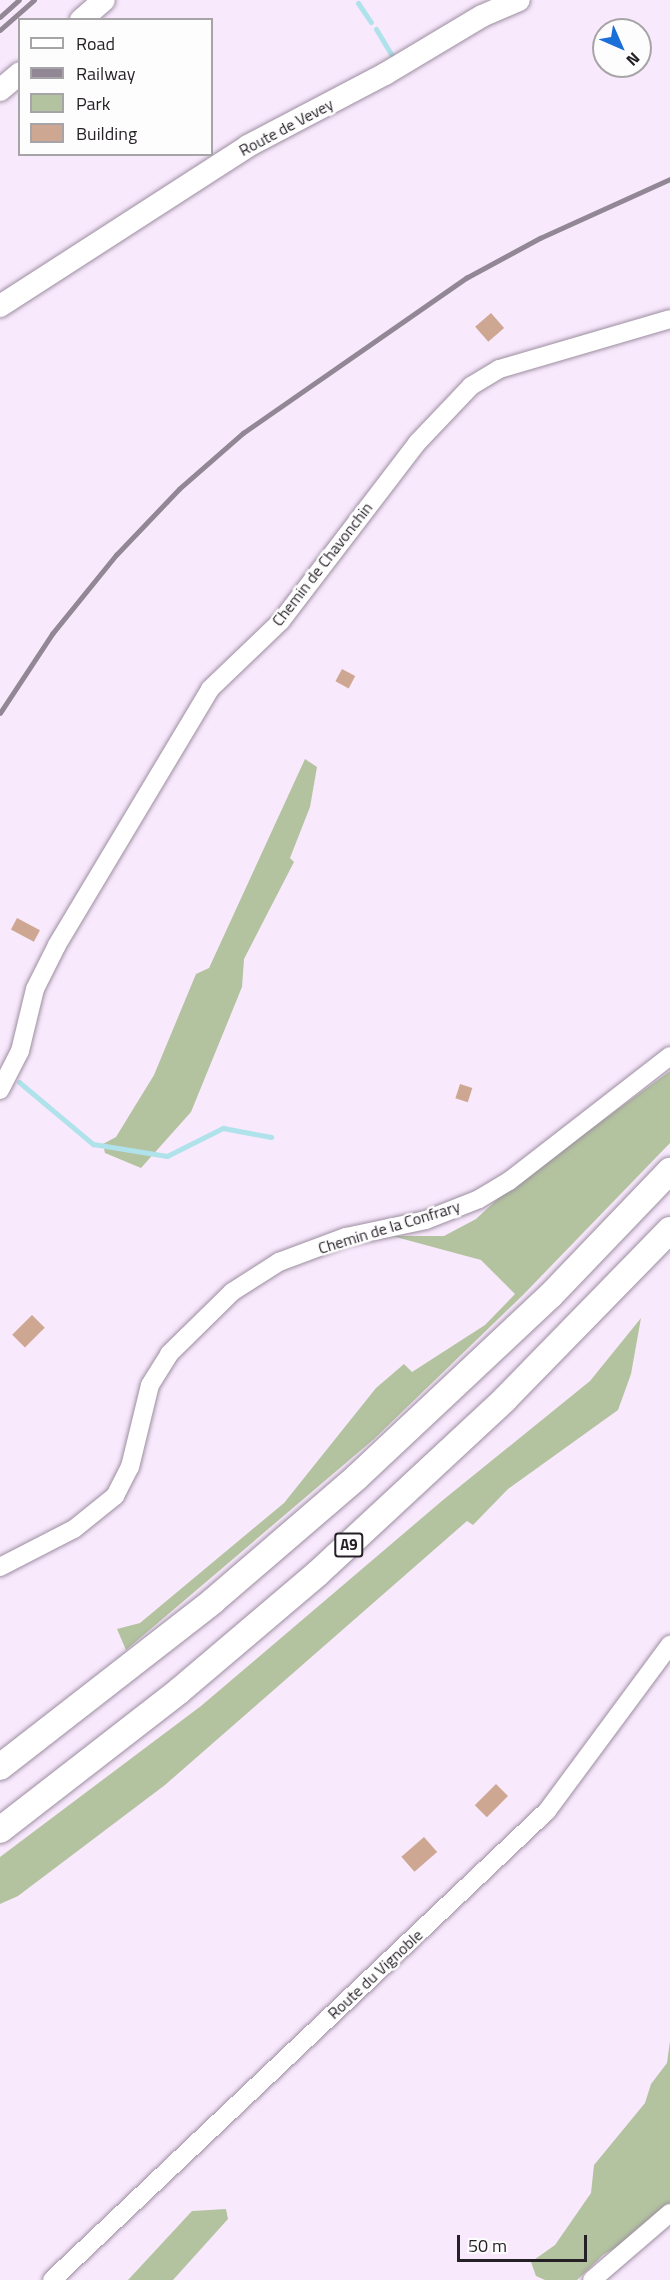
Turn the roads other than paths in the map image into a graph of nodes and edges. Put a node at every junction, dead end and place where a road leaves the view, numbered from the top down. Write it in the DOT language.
graph roads {
  1 [pos="104,0"];
  2 [pos="519,0"];
  3 [pos="83,18"];
  4 [pos="18,75"];
  5 [pos="0,90"];
  6 [pos="0,306"];
  7 [pos="670,319"];
  8 [pos="670,1056"];
  9 [pos="0,1090"];
  10 [pos="670,1171"];
  11 [pos="670,1230"];
  12 [pos="0,1567"];
  13 [pos="670,1645"];
  14 [pos="0,1767"];
  15 [pos="0,1830"];
  16 [pos="670,2214"];
  17 [pos="52,2280"];
  18 [pos="592,2280"];
  1 -- 3 [label="main road"];
  2 -- 6 [label="main road, Route de Vevey"];
  4 -- 5 [label="main road"];
  7 -- 9 [label="street, Chemin de Chavonchin"];
  8 -- 12 [label="street, Chemin de la Confrary"];
  10 -- 14 [label="highway"];
  11 -- 15 [label="highway, A9"];
  13 -- 17 [label="street, Route du Vignoble"];
  16 -- 18 [label="street"];
}
